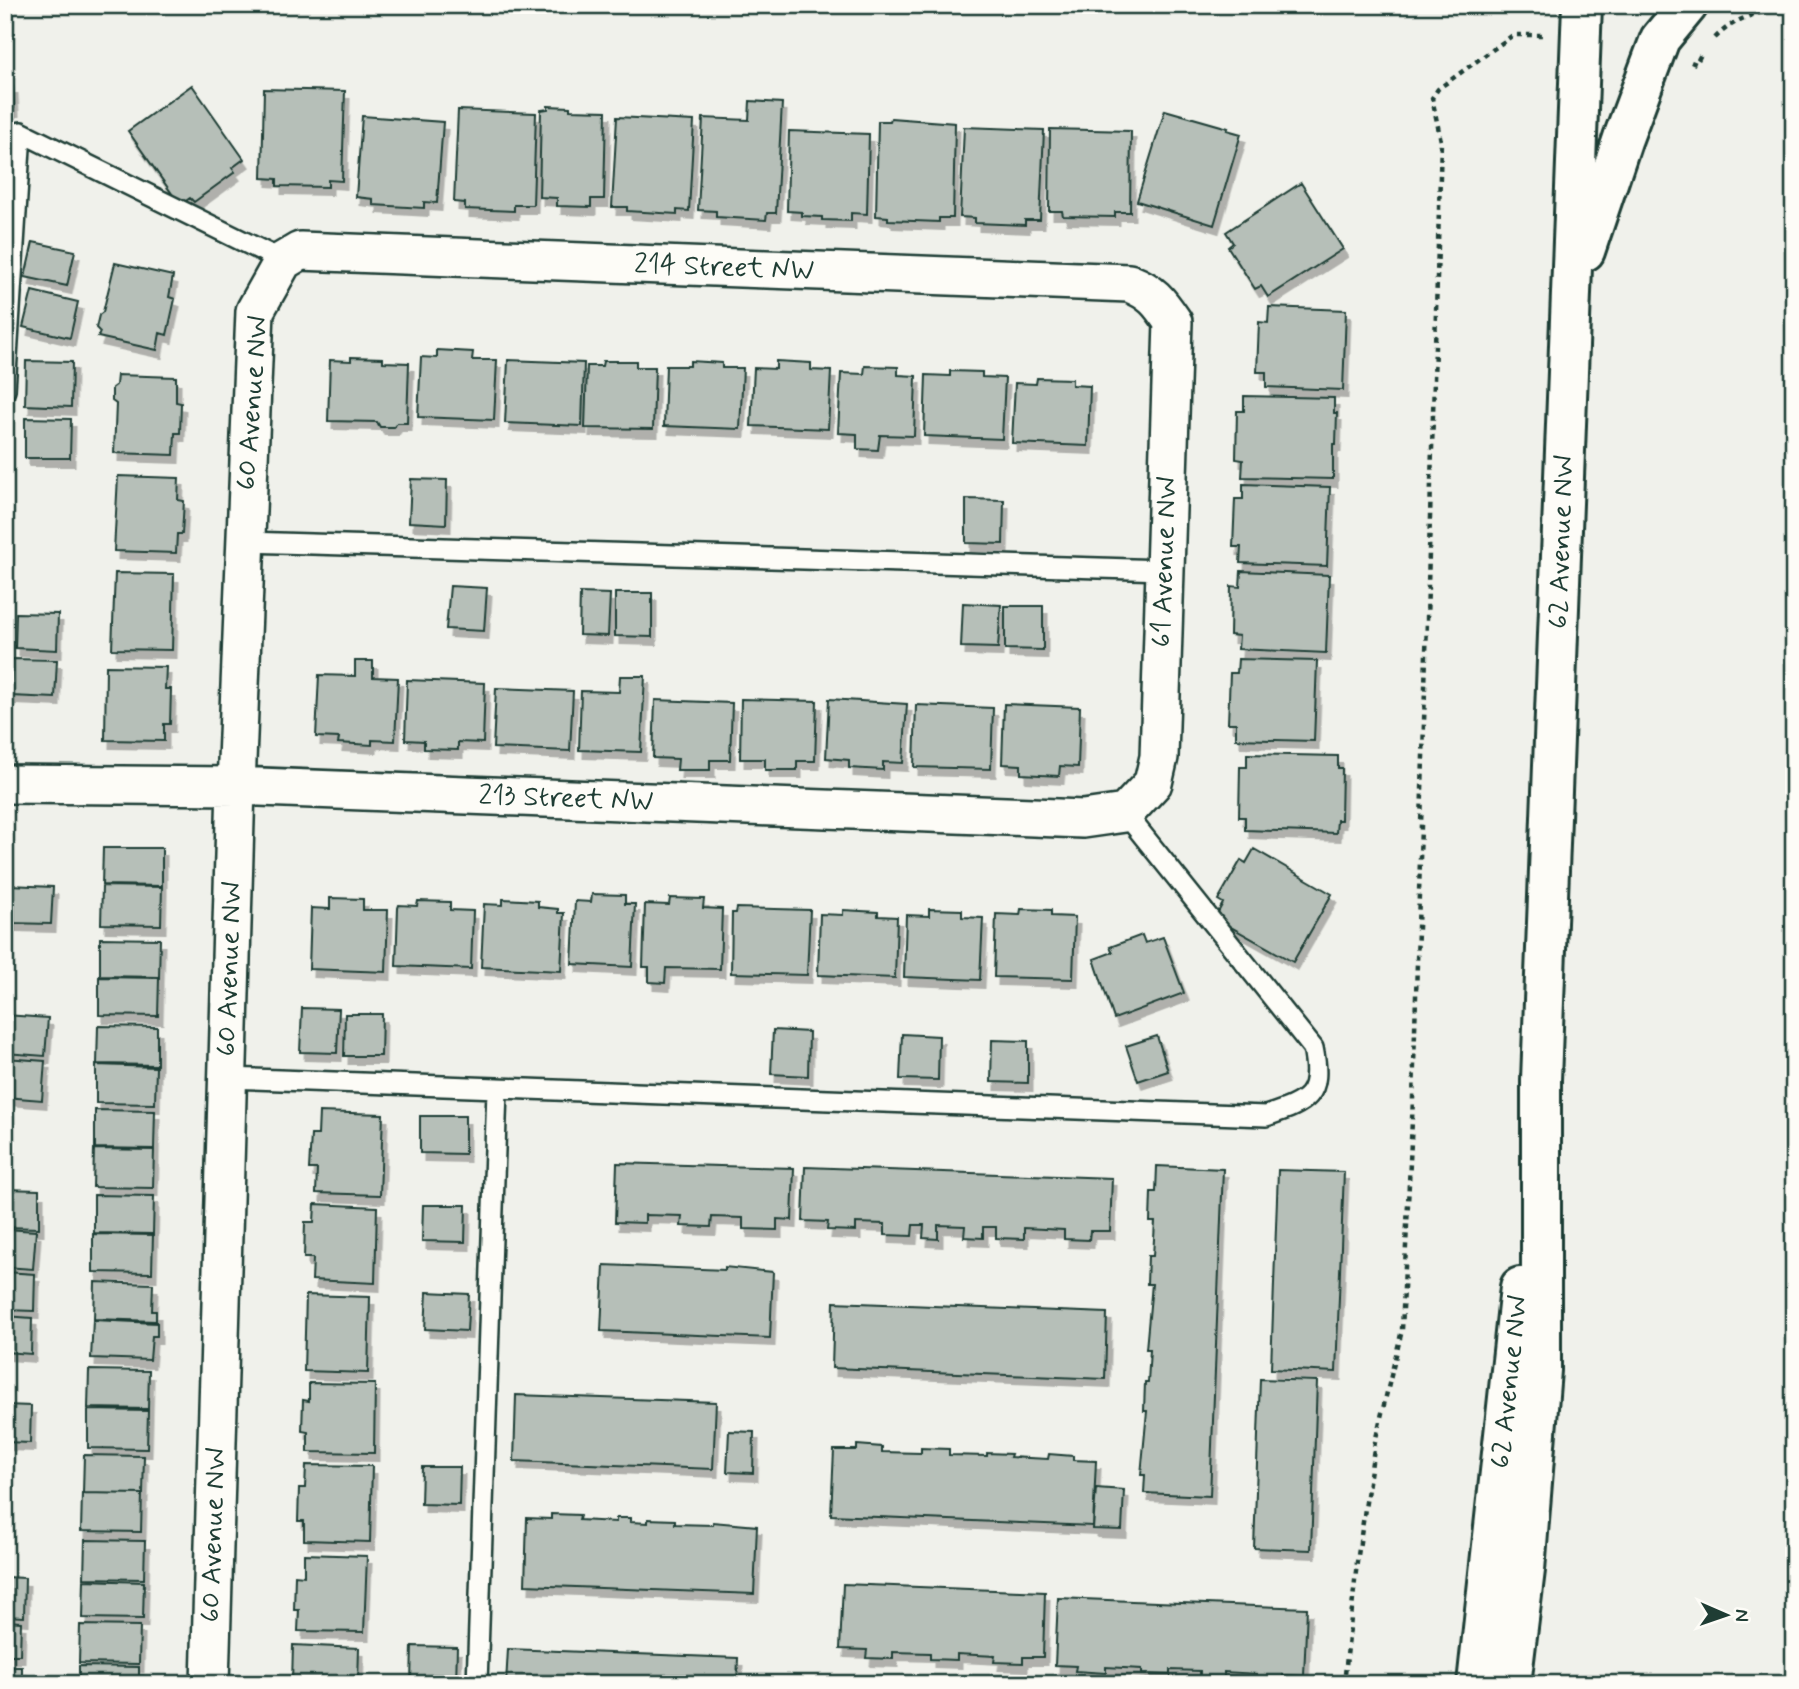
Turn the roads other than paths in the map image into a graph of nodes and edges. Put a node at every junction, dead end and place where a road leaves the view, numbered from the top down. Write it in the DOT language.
graph roads {
  1 [pos="1582,5"];
  2 [pos="1688,5"];
  3 [pos="13,136"];
  4 [pos="283,261"];
  5 [pos="1571,293"];
  6 [pos="1161,304"];
  7 [pos="5,390"];
  8 [pos="246,542"];
  9 [pos="1165,570"];
  10 [pos="5,784"];
  11 [pos="236,786"];
  12 [pos="1125,813"];
  13 [pos="227,1078"];
  14 [pos="1541,1080"];
  15 [pos="497,1090"];
  16 [pos="210,1684"];
  17 [pos="477,1684"];
  18 [pos="1477,1684"];
  19 [pos="1511,1684"];
  1 -- 5 [label="main road, 62 Avenue NW"];
  2 -- 5 [label="main road"];
  3 -- 4 [label="lane"];
  3 -- 7 [label="lane"];
  4 -- 6 [label="street, 214 Street NW"];
  4 -- 8 [label="street, 60 Avenue NW"];
  5 -- 14 [label="main road, 62 Avenue NW"];
  6 -- 9 [label="street, 61 Avenue NW"];
  8 -- 9 [label="lane"];
  8 -- 11 [label="street, 60 Avenue NW"];
  9 -- 12 [label="street, 61 Avenue NW"];
  10 -- 11 [label="street, 213 Street NW"];
  11 -- 12 [label="street, 213 Street NW"];
  11 -- 13 [label="street, 60 Avenue NW"];
  12 -- 15 [label="lane"];
  13 -- 15 [label="lane"];
  13 -- 16 [label="street, 60 Avenue NW"];
  14 -- 18 [label="main road, 62 Avenue NW"];
  14 -- 19 [label="main road, 62 Avenue NW"];
  15 -- 17 [label="lane"];
}
